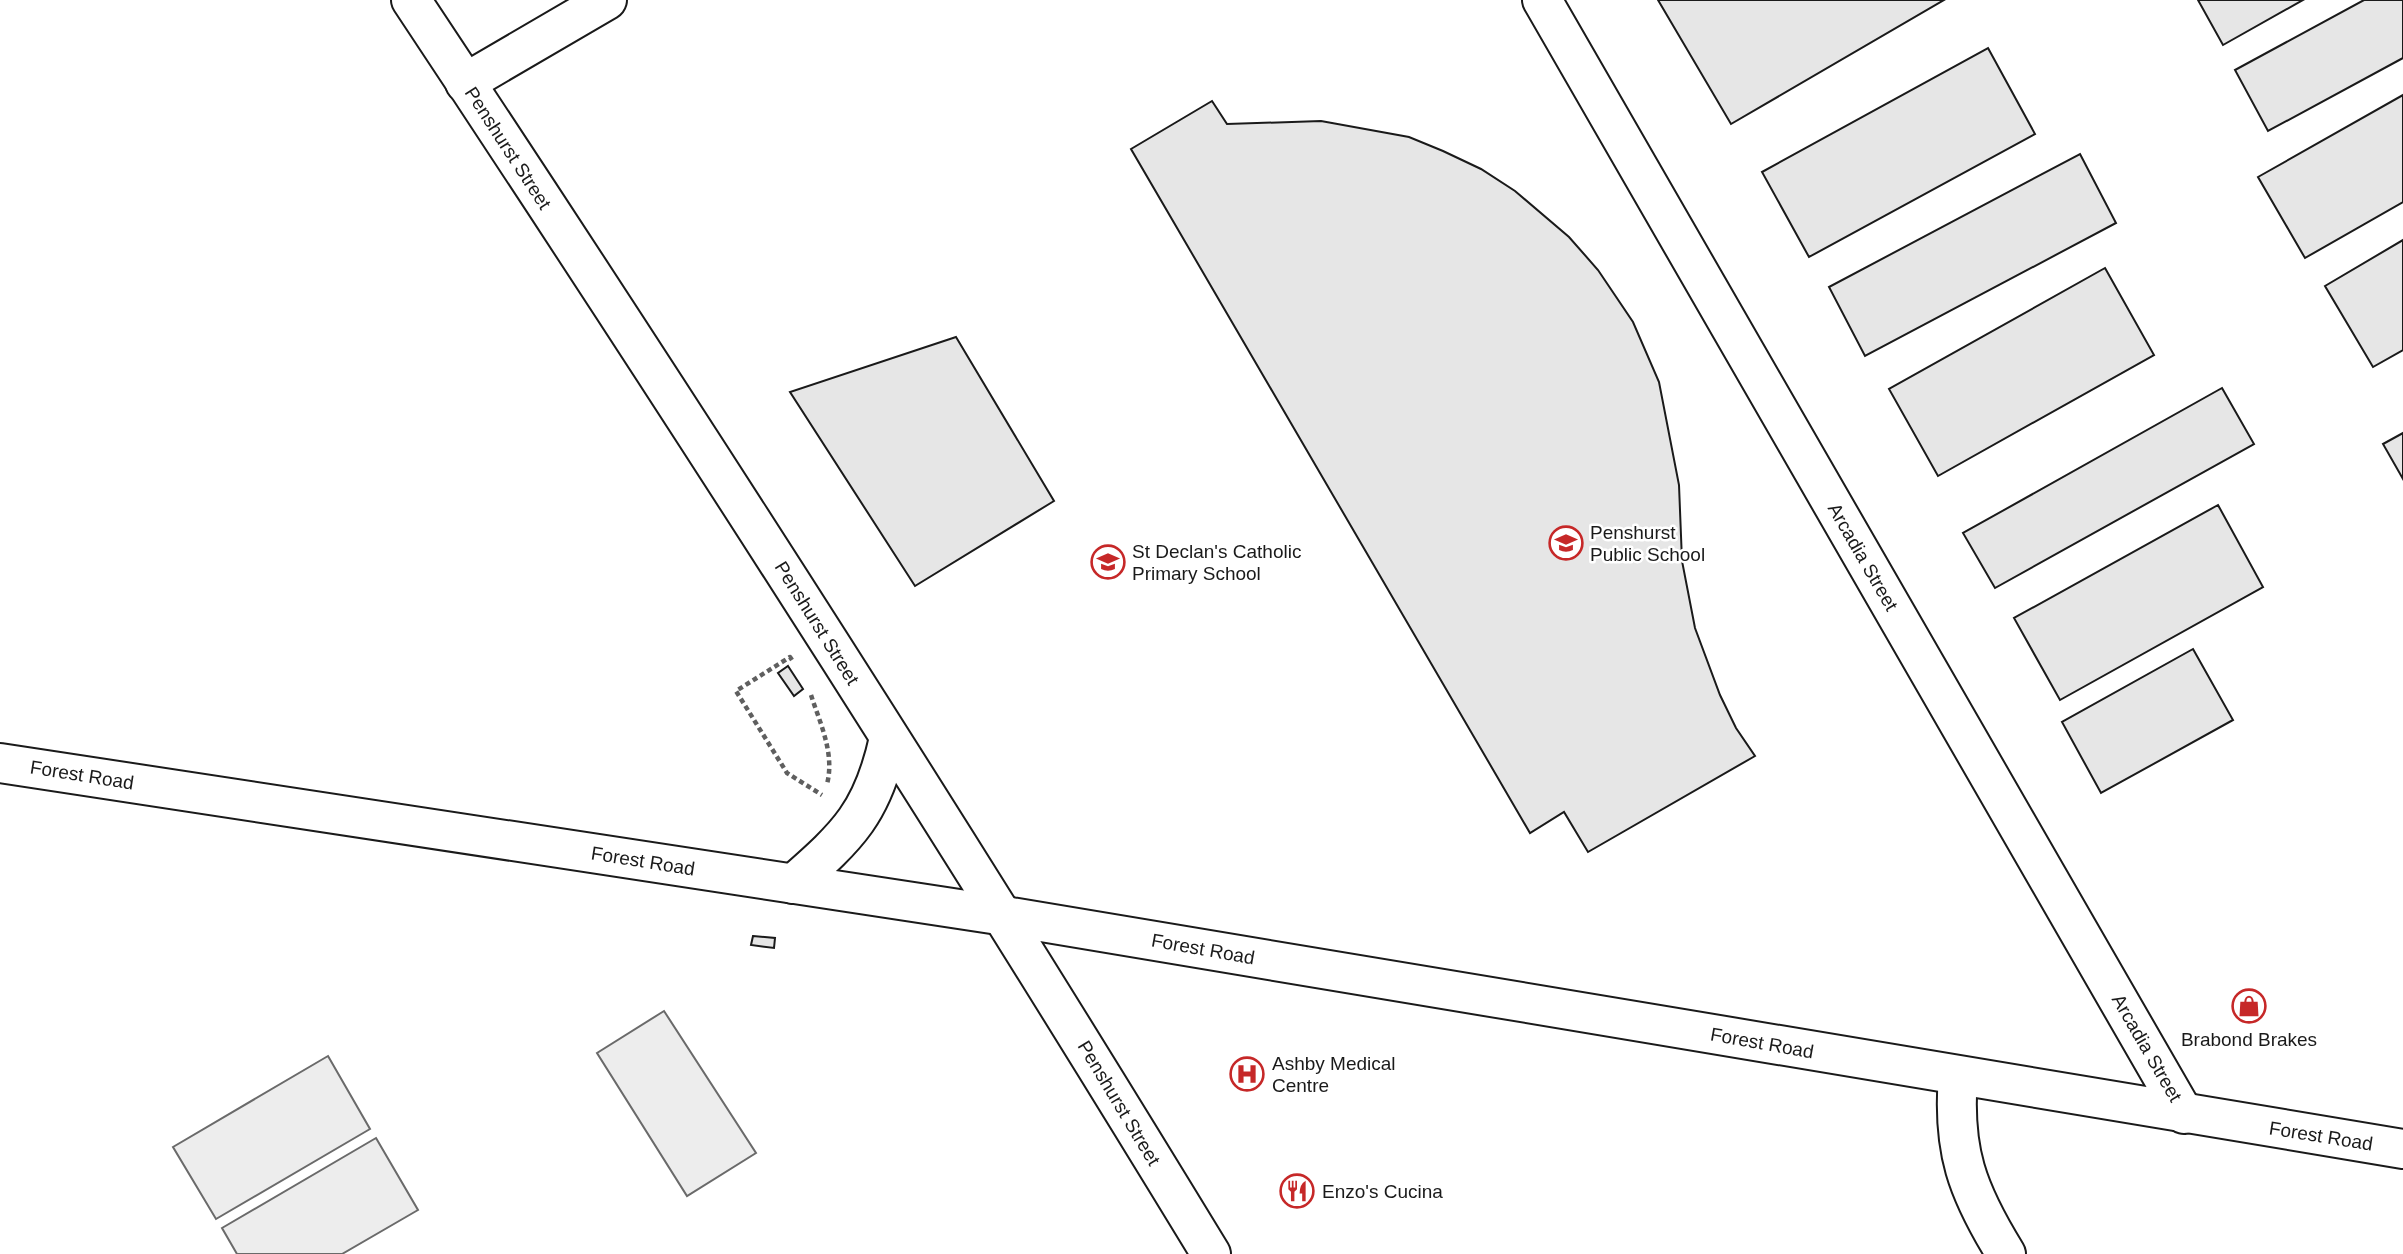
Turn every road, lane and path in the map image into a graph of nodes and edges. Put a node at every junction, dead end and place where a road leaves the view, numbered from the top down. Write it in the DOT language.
graph roads {
  1 [pos="411,0"];
  2 [pos="607,0"];
  3 [pos="1542,0"];
  4 [pos="466,83"];
  5 [pos="796,667"];
  6 [pos="808,687"];
  7 [pos="890,738"];
  8 [pos="0,763"];
  9 [pos="824,796"];
  10 [pos="832,802"];
  11 [pos="793,884"];
  12 [pos="1005,916"];
  13 [pos="1958,1076"];
  14 [pos="2184,1114"];
  15 [pos="2403,1149"];
  16 [pos="1211,1254"];
  17 [pos="2006,1254"];
  1 -- 4 [label="main road, Penshurst Street"];
  2 -- 4 [label="main road"];
  3 -- 14 [label="main road, Arcadia Street"];
  4 -- 7 [label="main road, Penshurst Street"];
  5 -- 9 [label="path"];
  6 -- 9 [label="path"];
  7 -- 11 [label="main road"];
  7 -- 12 [label="main road, Penshurst Street"];
  8 -- 11 [label="main road, Forest Road"];
  9 -- 10 [label="path"];
  11 -- 12 [label="main road, Forest Road"];
  12 -- 13 [label="main road, Forest Road"];
  12 -- 16 [label="main road, Penshurst Street"];
  13 -- 14 [label="main road, Forest Road"];
  13 -- 17 [label="main road"];
  14 -- 15 [label="main road, Forest Road"];
}
